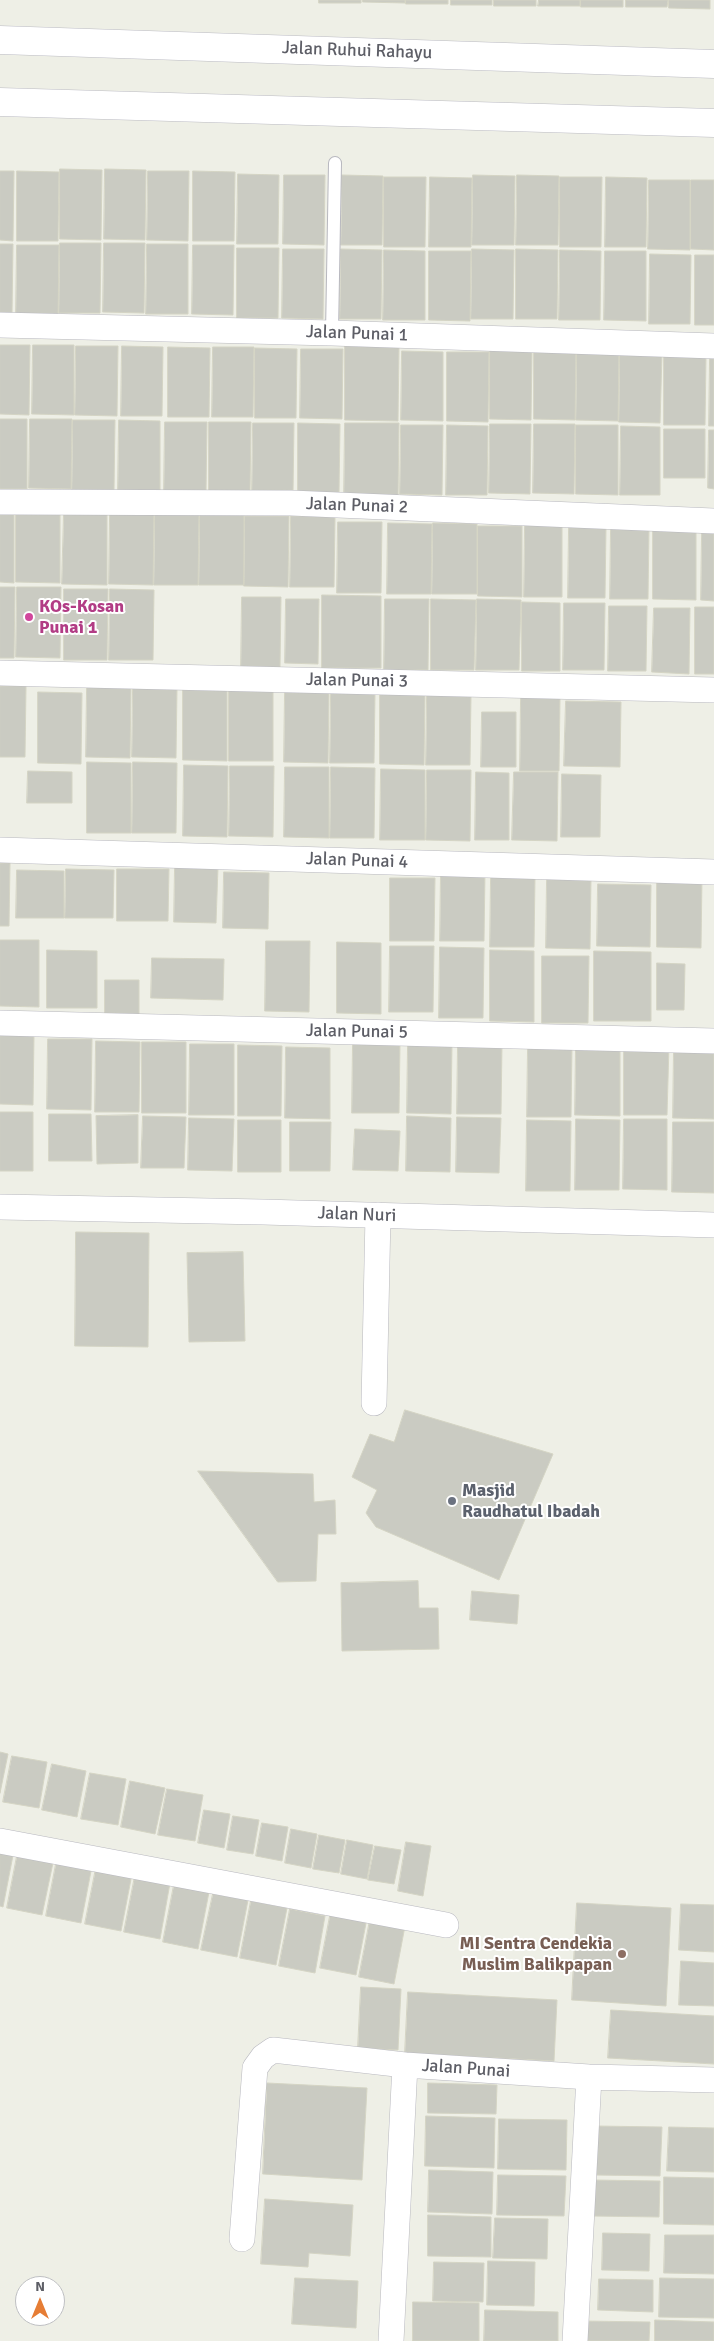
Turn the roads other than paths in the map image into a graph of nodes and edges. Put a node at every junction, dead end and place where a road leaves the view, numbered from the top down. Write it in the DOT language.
graph roads {
  1 [pos="0,40"];
  2 [pos="714,64"];
  3 [pos="0,102"];
  4 [pos="714,123"];
  5 [pos="335,163"];
  6 [pos="0,325"];
  7 [pos="332,333"];
  8 [pos="714,346"];
  9 [pos="0,502"];
  10 [pos="714,521"];
  11 [pos="0,673"];
  12 [pos="714,690"];
  13 [pos="0,850"];
  14 [pos="714,872"];
  15 [pos="0,1023"];
  16 [pos="714,1041"];
  17 [pos="0,1207"];
  18 [pos="378,1216"];
  19 [pos="714,1225"];
  20 [pos="374,1404"];
  21 [pos="0,1841"];
  22 [pos="446,1925"];
  23 [pos="405,2065"];
  24 [pos="589,2077"];
  25 [pos="714,2080"];
  26 [pos="242,2239"];
  27 [pos="391,2341"];
  28 [pos="575,2341"];
  1 -- 2 [label="main road, Jalan Ruhui Rahayu"];
  3 -- 4 [label="main road"];
  5 -- 7 [label="lane"];
  6 -- 7 [label="street, Jalan Punai 1"];
  7 -- 8 [label="street, Jalan Punai 1"];
  9 -- 10 [label="street, Jalan Punai 2"];
  11 -- 12 [label="street, Jalan Punai 3"];
  13 -- 14 [label="street, Jalan Punai 4"];
  15 -- 16 [label="street, Jalan Punai 5"];
  17 -- 18 [label="street, Jalan Nuri"];
  18 -- 19 [label="street, Jalan Nuri"];
  18 -- 20 [label="street"];
  21 -- 22 [label="street"];
  23 -- 24 [label="street, Jalan Punai"];
  23 -- 26 [label="street"];
  23 -- 27 [label="street, Jalan Punai"];
  24 -- 25 [label="street, Jalan Punai"];
  24 -- 28 [label="street"];
}
